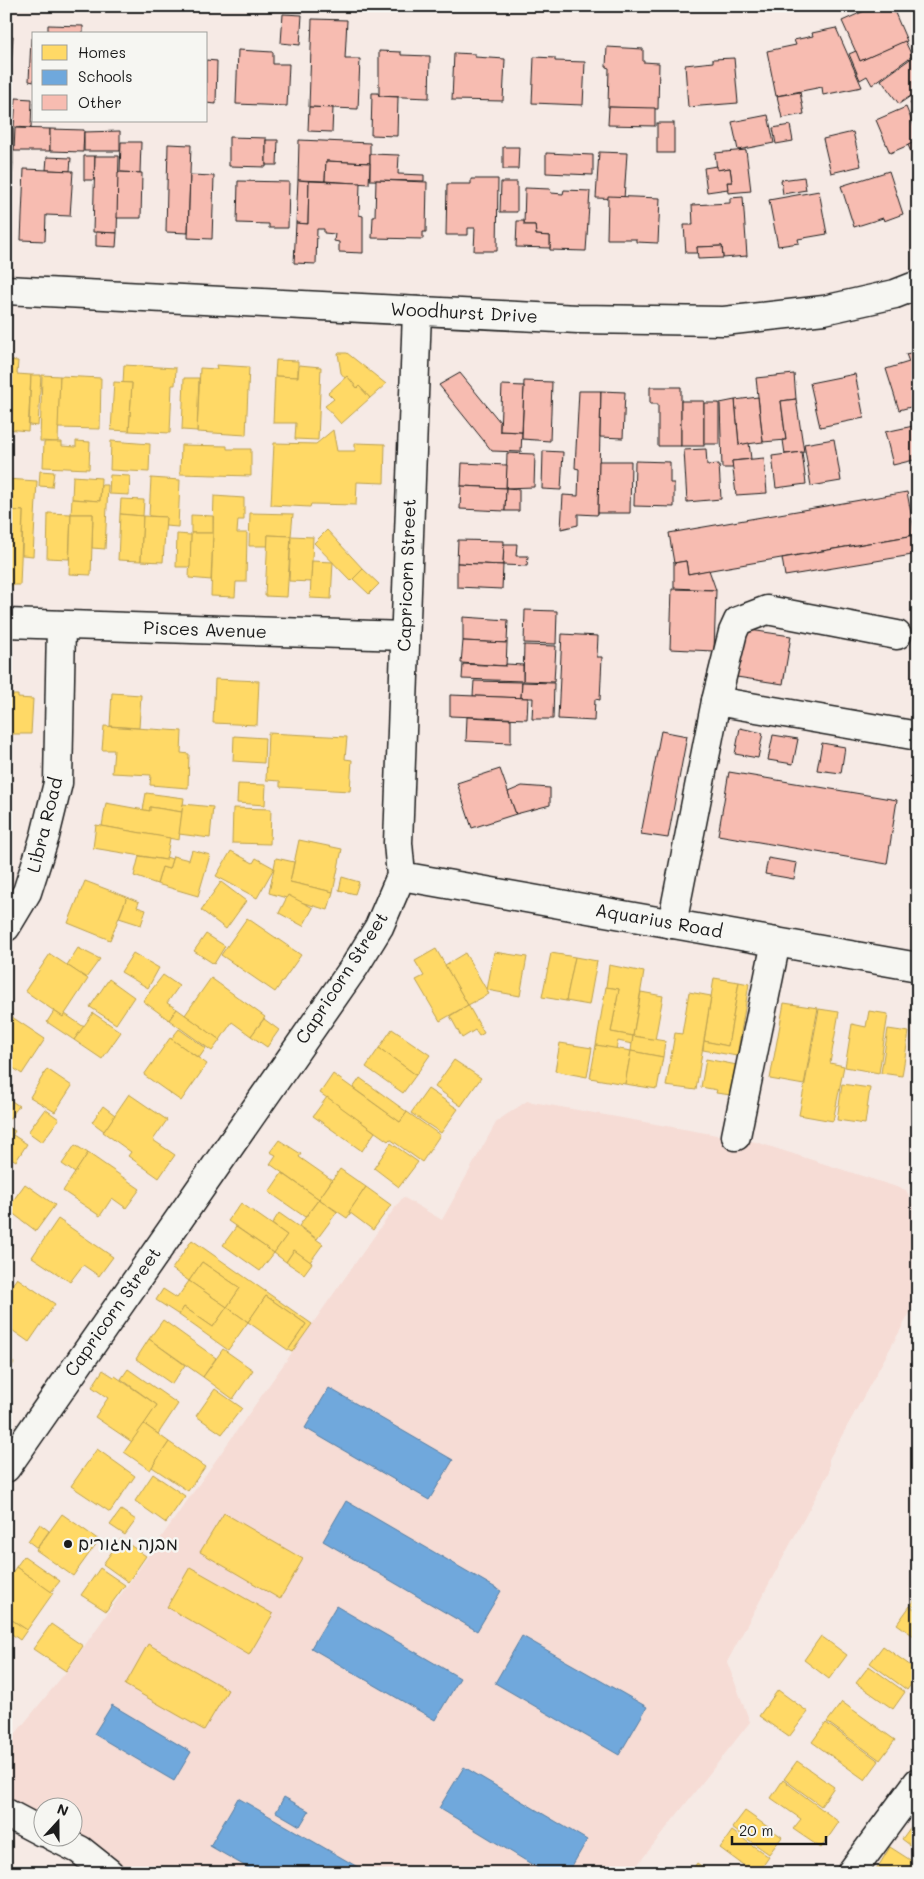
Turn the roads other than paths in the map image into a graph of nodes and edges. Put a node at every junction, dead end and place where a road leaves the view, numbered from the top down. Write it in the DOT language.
graph roads {
  1 [pos="918,285"];
  2 [pos="6,290"];
  3 [pos="417,311"];
  4 [pos="6,623"];
  5 [pos="61,626"];
  6 [pos="897,635"];
  7 [pos="405,636"];
  8 [pos="716,701"];
  9 [pos="918,736"];
  10 [pos="401,876"];
  11 [pos="672,924"];
  12 [pos="6,927"];
  13 [pos="776,942"];
  14 [pos="918,967"];
  15 [pos="736,1136"];
  16 [pos="6,1468"];
  17 [pos="918,1782"];
  18 [pos="6,1813"];
  19 [pos="32,1827"];
  20 [pos="72,1846"];
  21 [pos="109,1873"];
  22 [pos="852,1873"];
  1 -- 3 [label="street, Woodhurst Drive"];
  2 -- 3 [label="street, Woodhurst Drive"];
  3 -- 7 [label="street, Capricorn Street"];
  4 -- 5 [label="street, Pisces Avenue"];
  5 -- 7 [label="street, Pisces Avenue"];
  5 -- 12 [label="street, Libra Road"];
  6 -- 8 [label="street"];
  7 -- 10 [label="street, Capricorn Street"];
  8 -- 9 [label="street"];
  8 -- 11 [label="street"];
  10 -- 11 [label="street, Aquarius Road"];
  10 -- 16 [label="street, Capricorn Street"];
  11 -- 13 [label="street, Aquarius Road"];
  13 -- 14 [label="street, Aquarius Road"];
  13 -- 15 [label="street"];
  17 -- 22 [label="street"];
  18 -- 19 [label="street"];
  20 -- 21 [label="street"];
}
